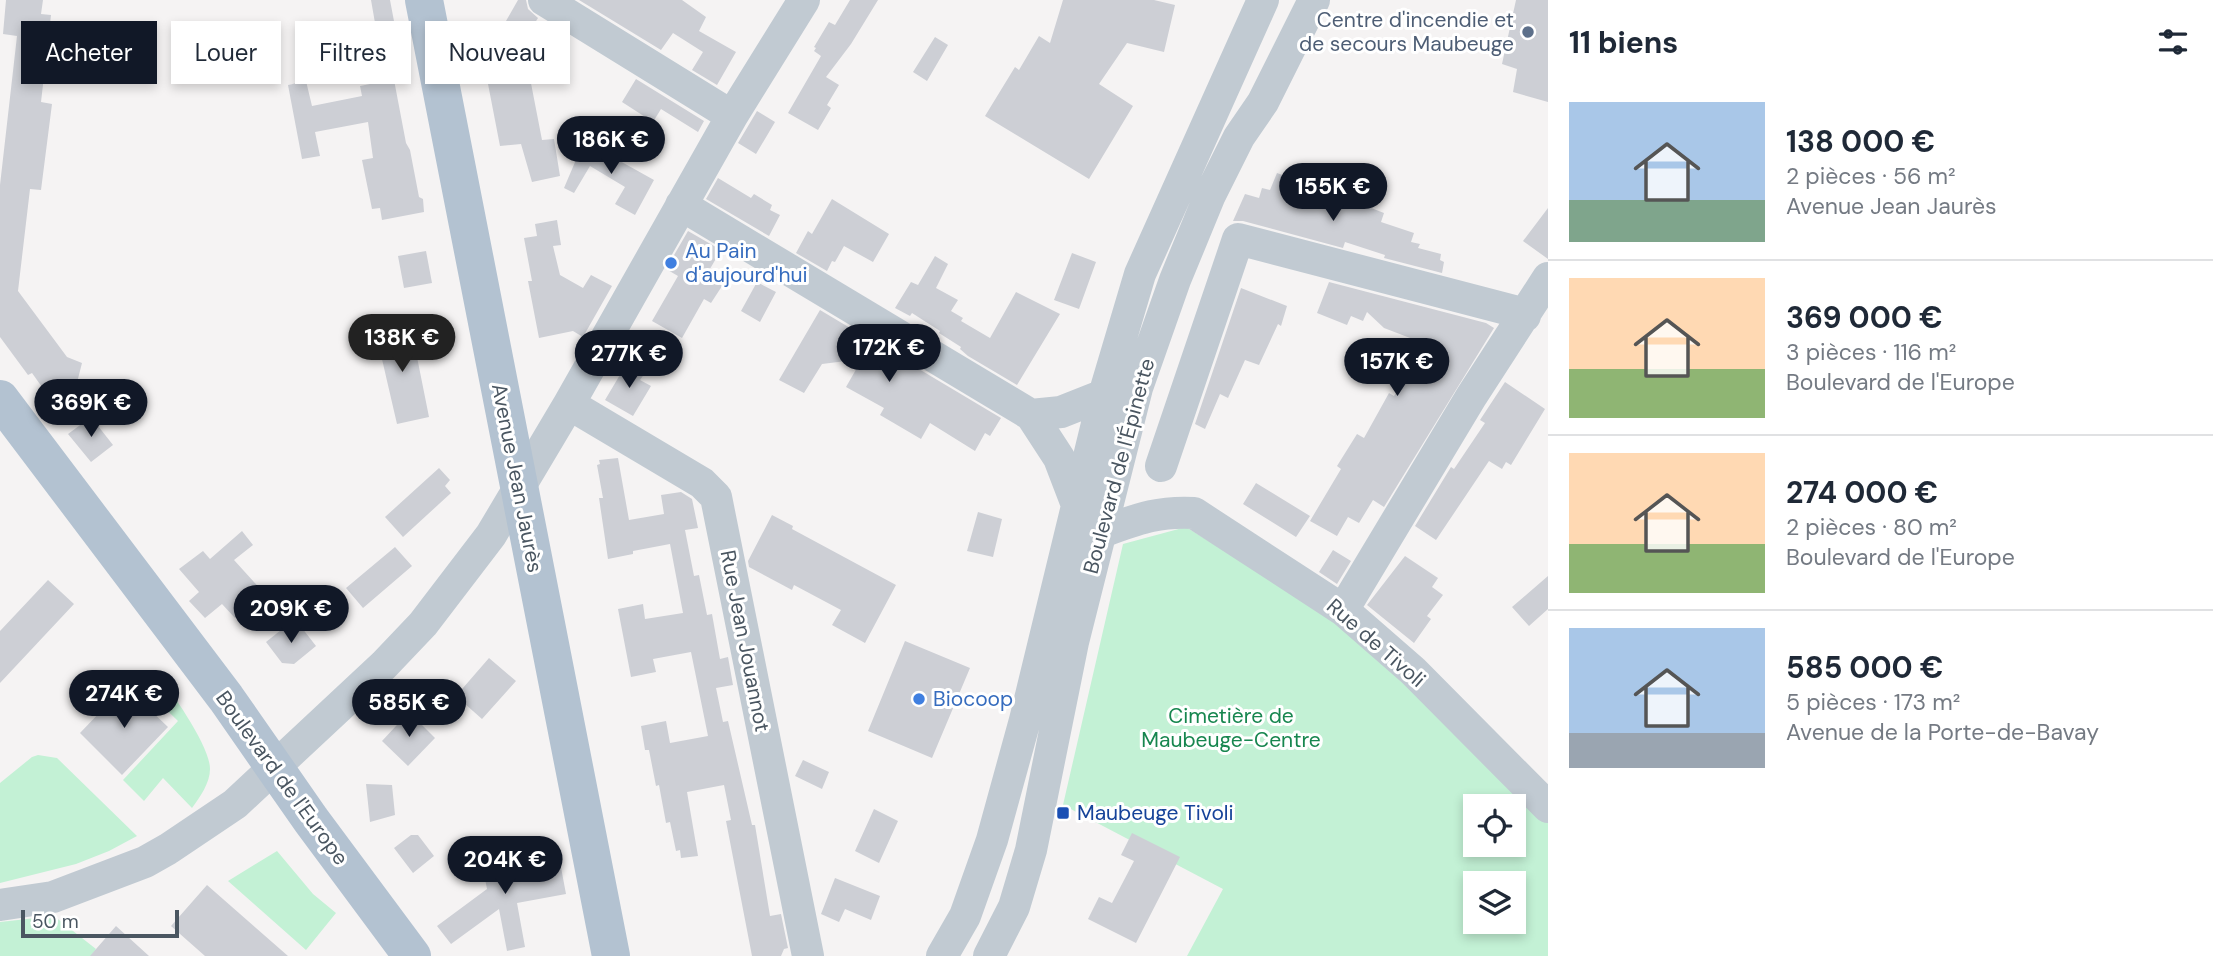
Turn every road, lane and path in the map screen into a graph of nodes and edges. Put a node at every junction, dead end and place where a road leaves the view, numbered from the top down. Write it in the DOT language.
graph roads {
  1 [pos="424,0"];
  2 [pos="449,0"];
  3 [pos="544,0"];
  4 [pos="804,0"];
  5 [pos="1263,0"];
  6 [pos="1314,0"];
  7 [pos="732,116"];
  8 [pos="681,205"];
  9 [pos="1548,278"];
  10 [pos="1525,316"];
  11 [pos="0,399"];
  12 [pos="1118,400"];
  13 [pos="569,404"];
  14 [pos="1031,415"];
  15 [pos="1161,466"];
  16 [pos="528,473"];
  17 [pos="1077,505"];
  18 [pos="1195,513"];
  19 [pos="1099,533"];
  20 [pos="1343,610"];
  21 [pos="274,766"];
  22 [pos="1548,807"];
  23 [pos="0,905"];
  24 [pos="412,956"];
  25 [pos="611,956"];
  26 [pos="632,956"];
  27 [pos="808,956"];
  28 [pos="942,956"];
  29 [pos="989,956"];
  1 -- 16 [label="main road, Avenue Jean Jaurès"];
  2 -- 16 [label="main road, Avenue Jean Jaurès"];
  3 -- 7 [label="street"];
  4 -- 7 [label="street"];
  5 -- 12 [label="street, Boulevard de l'Épinette"];
  6 -- 12 [label="street, Boulevard de l'Épinette"];
  7 -- 8 [label="street"];
  8 -- 13 [label="street"];
  8 -- 14 [label="street"];
  9 -- 10 [label="street"];
  10 -- 15 [label="street"];
  10 -- 20 [label="street"];
  11 -- 21 [label="main road, Boulevard de l'Europe"];
  12 -- 14 [label="street"];
  12 -- 15 [label="street, Rue de Tivoli"];
  12 -- 17 [label="street, Boulevard de l'Épinette"];
  12 -- 19 [label="street, Boulevard de l'Épinette"];
  13 -- 16 [label="street"];
  13 -- 27 [label="street, Rue Jean Jouannot"];
  14 -- 17 [label="street"];
  15 -- 18 [label="street, Rue de Tivoli"];
  16 -- 21 [label="street"];
  16 -- 25 [label="main road, Avenue Jean Jaurès"];
  16 -- 26 [label="main road, Avenue Jean Jaurès"];
  17 -- 28 [label="street, Boulevard de l'Épinette"];
  18 -- 19 [label="street"];
  18 -- 20 [label="street, Rue de Tivoli"];
  19 -- 29 [label="street, Boulevard de l'Épinette"];
  20 -- 22 [label="street, Rue de Tivoli"];
  21 -- 23 [label="street"];
  21 -- 24 [label="main road, Boulevard de l'Europe"];
}
